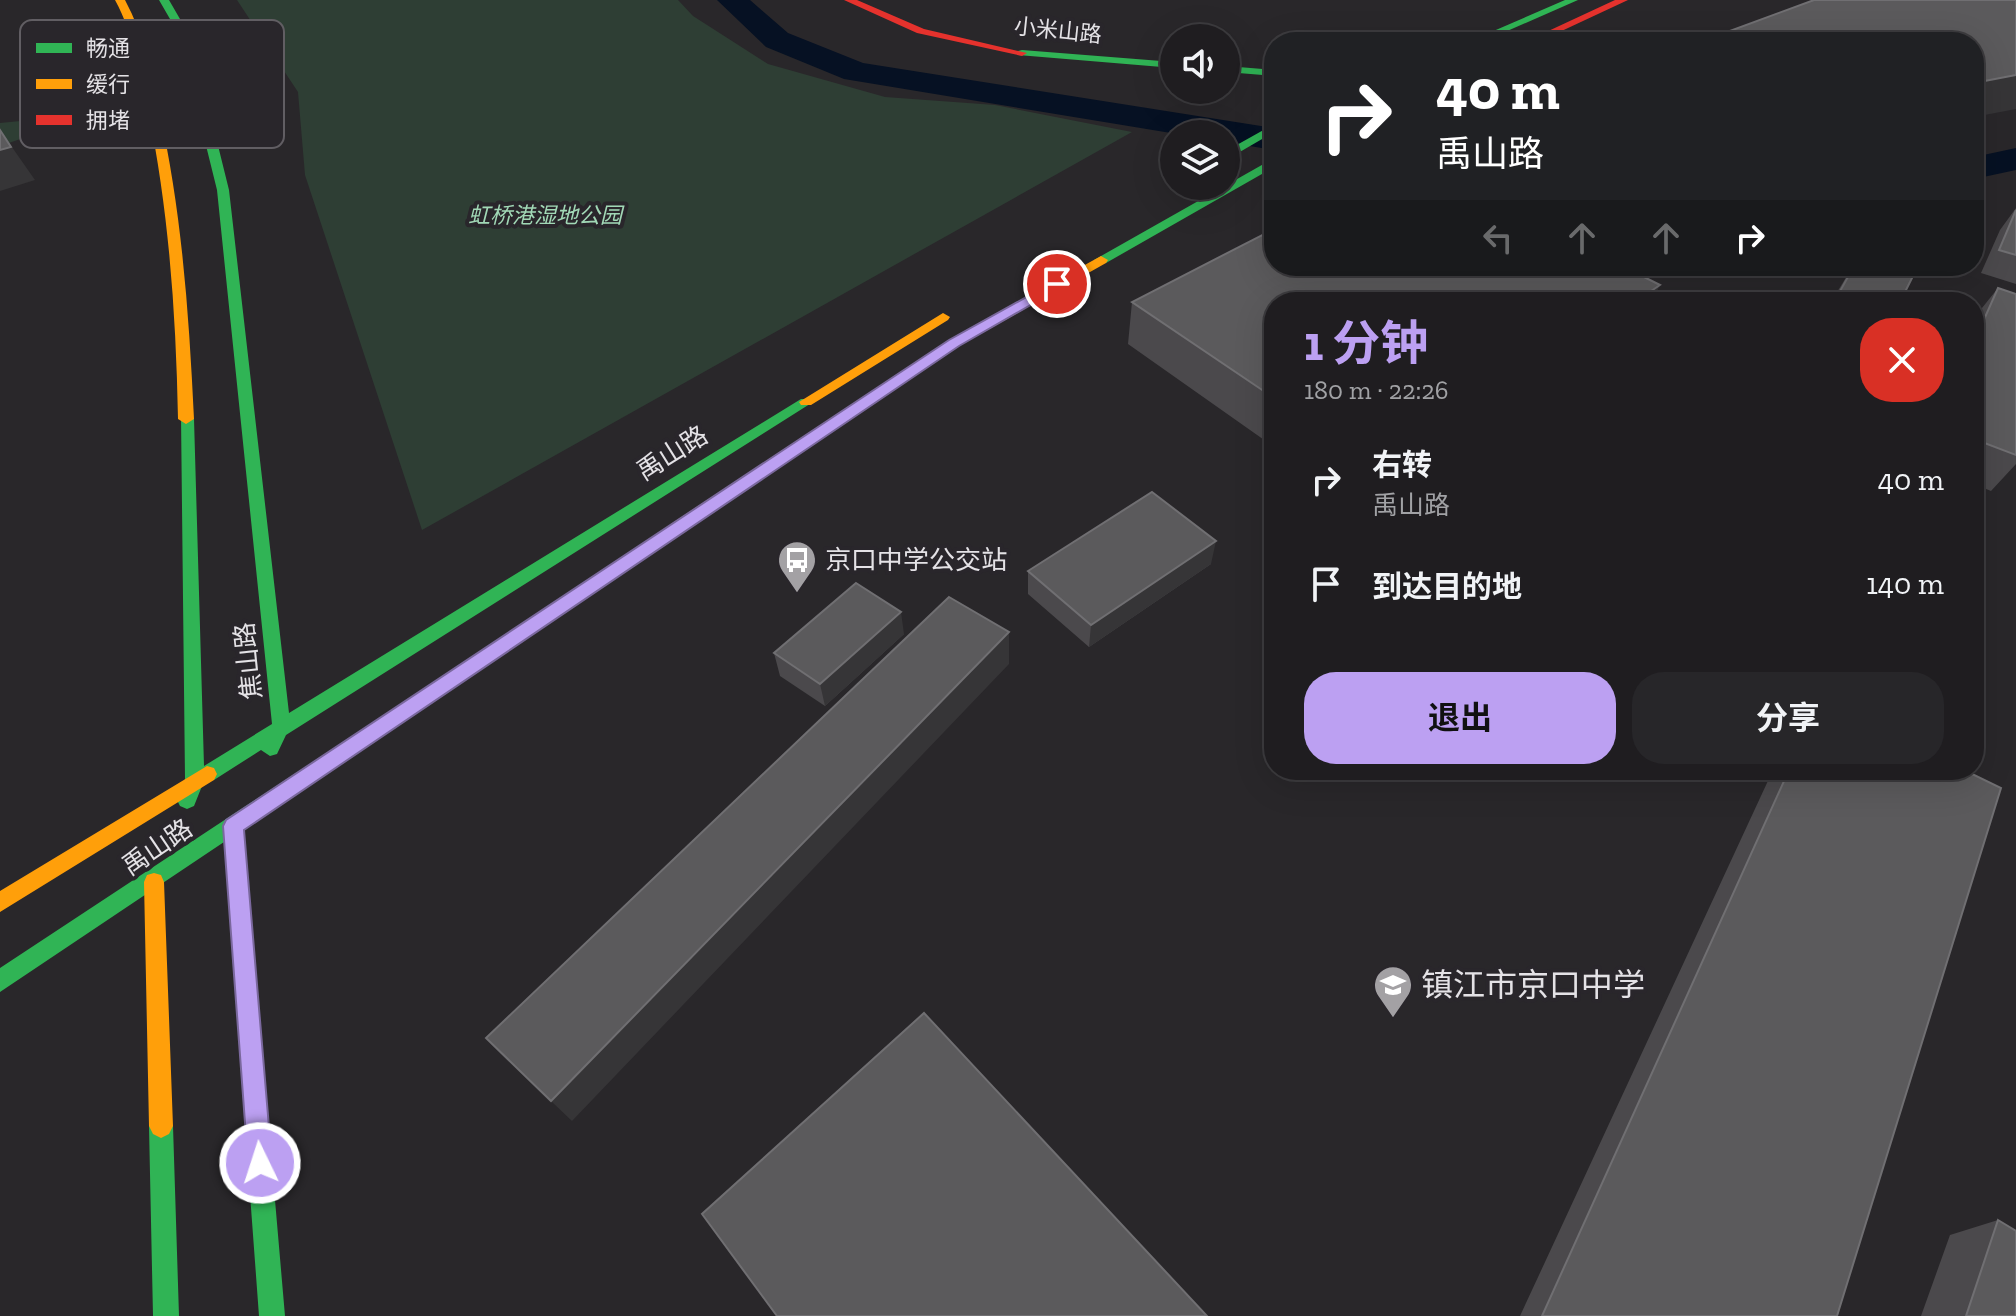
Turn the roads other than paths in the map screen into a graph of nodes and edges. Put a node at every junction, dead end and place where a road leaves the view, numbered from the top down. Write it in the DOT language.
graph roads {
  1 [pos="120,0"];
  2 [pos="164,0"];
  3 [pos="849,0"];
  4 [pos="1573,0"];
  5 [pos="1623,0"];
  6 [pos="132,20"];
  7 [pos="175,20"];
  8 [pos="1497,32"];
  9 [pos="1551,32"];
  10 [pos="1160,64"];
  11 [pos="1240,70"];
  12 [pos="1264,72"];
  13 [pos="1264,133"];
  14 [pos="162,148"];
  15 [pos="213,148"];
  16 [pos="1240,148"];
  17 [pos="1264,167"];
  18 [pos="960,307"];
  19 [pos="281,725"];
  20 [pos="261,768"];
  21 [pos="195,779"];
  22 [pos="247,797"];
  23 [pos="177,823"];
  24 [pos="233,826"];
  25 [pos="166,852"];
  26 [pos="154,882"];
  27 [pos="0,902"];
  28 [pos="0,981"];
  29 [pos="166,1316"];
  30 [pos="272,1316"];
  1 -- 6 [label="main road, 焦山路"];
  2 -- 7 [label="main road, 焦山路"];
  3 -- 10 [label="main road, 小米山路"];
  4 -- 8 [label="main road"];
  5 -- 9 [label="main road"];
  11 -- 12 [label="main road"];
  13 -- 16 [label="main road"];
  14 -- 21 [label="main road, 焦山路"];
  15 -- 19 [label="main road, 焦山路"];
  17 -- 24 [label="main road, 禹山路"];
  18 -- 19 [label="main road, 禹山路"];
  19 -- 20 [label="main road, 焦山路"];
  19 -- 21 [label="main road, 禹山路"];
  21 -- 23 [label="main road, 焦山路"];
  21 -- 27 [label="main road, 禹山路"];
  22 -- 24 [label="main road"];
  24 -- 26 [label="main road, 禹山路"];
  24 -- 30 [label="main road"];
  25 -- 26 [label="main road"];
  26 -- 28 [label="main road, 禹山路"];
  26 -- 29 [label="main road"];
}
